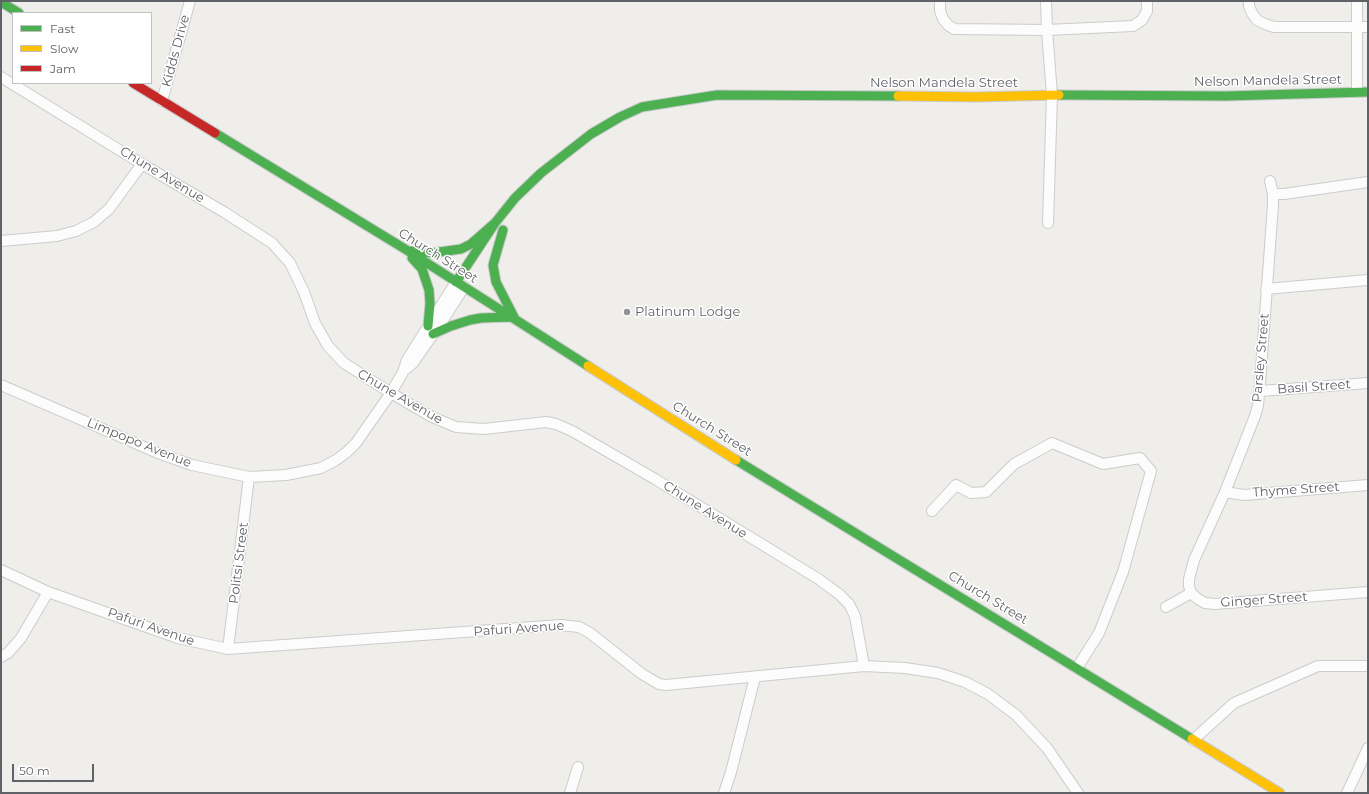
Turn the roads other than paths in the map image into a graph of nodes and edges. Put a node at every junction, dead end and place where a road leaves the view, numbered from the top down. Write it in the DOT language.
graph roads {
  1 [pos="190,1"];
  2 [pos="940,1"];
  3 [pos="1046,1"];
  4 [pos="1147,1"];
  5 [pos="1249,1"];
  6 [pos="1357,1"];
  7 [pos="1,2"];
  8 [pos="17,12"];
  9 [pos="1368,27"];
  10 [pos="1357,28"];
  11 [pos="1047,30"];
  12 [pos="1,77"];
  13 [pos="12,84"];
  14 [pos="12,84"];
  15 [pos="135,84"];
  16 [pos="1357,92"];
  17 [pos="1368,92"];
  18 [pos="1052,95"];
  19 [pos="162,101"];
  20 [pos="142,164"];
  21 [pos="541,173"];
  22 [pos="1270,181"];
  23 [pos="1368,182"];
  24 [pos="1273,194"];
  25 [pos="522,204"];
  26 [pos="495,223"];
  27 [pos="1048,223"];
  28 [pos="1,241"];
  29 [pos="406,250"];
  30 [pos="488,251"];
  31 [pos="479,263"];
  32 [pos="1368,280"];
  33 [pos="460,285"];
  34 [pos="1266,288"];
  35 [pos="513,318"];
  36 [pos="430,330"];
  37 [pos="1368,383"];
  38 [pos="1,385"];
  39 [pos="1260,391"];
  40 [pos="391,393"];
  41 [pos="249,477"];
  42 [pos="1368,485"];
  43 [pos="1225,492"];
  44 [pos="932,511"];
  45 [pos="1,570"];
  46 [pos="48,592"];
  47 [pos="1368,592"];
  48 [pos="1192,593"];
  49 [pos="1166,607"];
  50 [pos="228,649"];
  51 [pos="1,657"];
  52 [pos="864,666"];
  53 [pos="1368,666"];
  54 [pos="1077,668"];
  55 [pos="755,677"];
  56 [pos="1193,740"];
  57 [pos="1368,748"];
  58 [pos="578,767"];
  59 [pos="570,793"];
  60 [pos="724,793"];
  61 [pos="1078,793"];
  62 [pos="1280,793"];
  63 [pos="1347,793"];
  1 -- 19 [label="street, Kidds Drive"];
  2 -- 11 [label="street"];
  3 -- 11 [label="street"];
  4 -- 11 [label="street"];
  5 -- 10 [label="street"];
  6 -- 10 [label="street"];
  7 -- 8 [label="main road"];
  9 -- 10 [label="street"];
  10 -- 16 [label="street"];
  11 -- 18 [label="street"];
  12 -- 14 [label="street, Chune Avenue"];
  13 -- 20 [label="street, Chune Avenue"];
  15 -- 19 [label="main road, Church Street"];
  16 -- 17 [label="main road, Nelson Mandela Street"];
  16 -- 18 [label="main road, Nelson Mandela Street"];
  18 -- 21 [label="main road, Nelson Mandela Street"];
  18 -- 27 [label="street"];
  19 -- 29 [label="main road, Church Street"];
  20 -- 28 [label="street"];
  20 -- 40 [label="street, Chune Avenue"];
  21 -- 25 [label="main road, Nelson Mandela Street"];
  21 -- 26 [label="main road, Nelson Mandela Street"];
  22 -- 24 [label="street, Parsley Street"];
  23 -- 24 [label="street"];
  24 -- 34 [label="street, Parsley Street"];
  26 -- 29 [label="main road"];
  26 -- 33 [label="main road, Nelson Mandela Street"];
  29 -- 33 [label="main road, Church Street"];
  29 -- 36 [label="main road"];
  30 -- 35 [label="main road"];
  31 -- 33 [label="main road"];
  32 -- 34 [label="street"];
  33 -- 35 [label="main road, Church Street"];
  33 -- 36 [label="street, Limpopo Avenue"];
  34 -- 39 [label="street, Parsley Street"];
  35 -- 36 [label="main road"];
  35 -- 54 [label="main road, Church Street"];
  36 -- 40 [label="street, Limpopo Avenue"];
  37 -- 39 [label="street, Basil Street"];
  38 -- 41 [label="street, Limpopo Avenue"];
  39 -- 43 [label="street, Parsley Street"];
  40 -- 41 [label="street, Limpopo Avenue"];
  40 -- 52 [label="street, Chune Avenue"];
  41 -- 50 [label="street, Politsi Street"];
  42 -- 43 [label="street, Thyme Street"];
  43 -- 48 [label="street, Parsley Street"];
  44 -- 54 [label="street"];
  45 -- 46 [label="street, Pafuri Avenue"];
  46 -- 50 [label="street, Pafuri Avenue"];
  46 -- 51 [label="street"];
  47 -- 48 [label="street, Ginger Street"];
  48 -- 49 [label="street"];
  50 -- 55 [label="street, Pafuri Avenue"];
  52 -- 55 [label="street, Pafuri Avenue"];
  52 -- 61 [label="street, Pafuri Avenue"];
  53 -- 56 [label="street"];
  54 -- 56 [label="main road, Church Street"];
  55 -- 60 [label="street"];
  56 -- 62 [label="main road, Church Street"];
  57 -- 63 [label="street"];
  58 -- 59 [label="street"];
}
